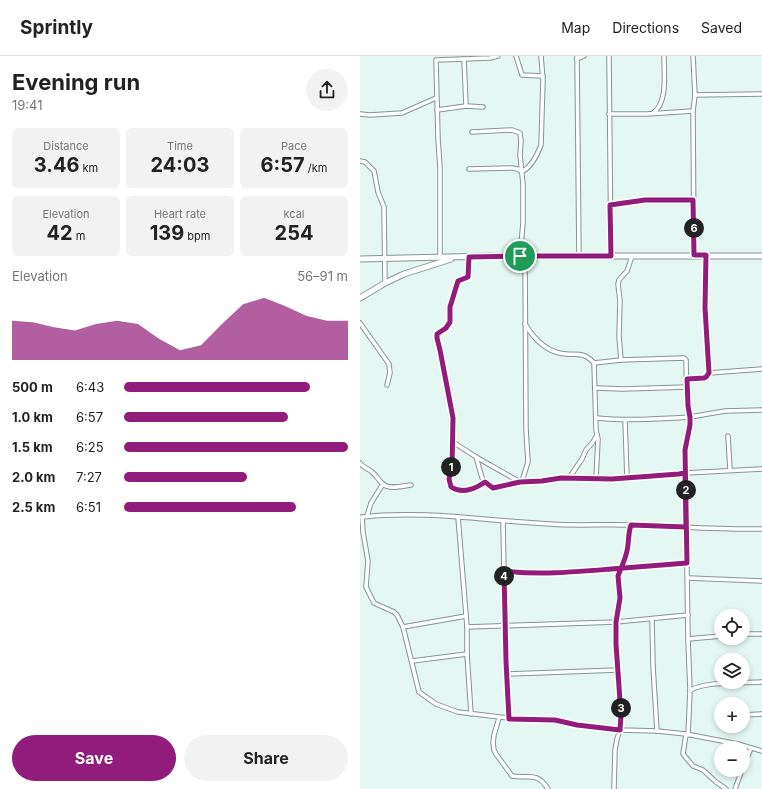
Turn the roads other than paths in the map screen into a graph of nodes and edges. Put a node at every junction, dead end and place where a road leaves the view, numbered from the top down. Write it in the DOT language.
graph roads {
  1 [pos="498,56"];
  2 [pos="516,56"];
  3 [pos="541,56"];
  4 [pos="584,56"];
  5 [pos="609,56"];
  6 [pos="664,56"];
  7 [pos="694,56"];
  8 [pos="577,58"];
  9 [pos="464,59"];
  10 [pos="543,76"];
  11 [pos="695,94"];
  12 [pos="762,94"];
  13 [pos="436,98"];
  14 [pos="466,106"];
  15 [pos="483,107"];
  16 [pos="437,110"];
  17 [pos="693,111"];
  18 [pos="360,114"];
  19 [pos="609,114"];
  20 [pos="652,114"];
  21 [pos="472,132"];
  22 [pos="360,161"];
  23 [pos="469,169"];
  24 [pos="522,172"];
  25 [pos="693,200"];
  26 [pos="610,205"];
  27 [pos="694,255"];
  28 [pos="706,255"];
  29 [pos="522,256"];
  30 [pos="579,256"];
  31 [pos="611,256"];
  32 [pos="632,256"];
  33 [pos="762,256"];
  34 [pos="440,257"];
  35 [pos="469,257"];
  36 [pos="384,258"];
  37 [pos="454,258"];
  38 [pos="360,259"];
  39 [pos="384,283"];
  40 [pos="360,298"];
  41 [pos="360,323"];
  42 [pos="525,323"];
  43 [pos="621,360"];
  44 [pos="594,363"];
  45 [pos="762,369"];
  46 [pos="709,373"];
  47 [pos="687,379"];
  48 [pos="387,385"];
  49 [pos="687,387"];
  50 [pos="596,388"];
  51 [pos="762,411"];
  52 [pos="690,417"];
  53 [pos="597,418"];
  54 [pos="624,420"];
  55 [pos="597,434"];
  56 [pos="728,436"];
  57 [pos="453,442"];
  58 [pos="476,457"];
  59 [pos="360,463"];
  60 [pos="762,469"];
  61 [pos="730,470"];
  62 [pos="685,473"];
  63 [pos="511,477"];
  64 [pos="569,478"];
  65 [pos="627,478"];
  66 [pos="596,479"];
  67 [pos="485,482"];
  68 [pos="521,482"];
  69 [pos="512,483"];
  70 [pos="383,484"];
  71 [pos="411,486"];
  72 [pos="367,516"];
  73 [pos="361,517"];
  74 [pos="458,517"];
  75 [pos="503,521"];
  76 [pos="631,525"];
  77 [pos="686,527"];
  78 [pos="762,529"];
  79 [pos="687,563"];
  80 [pos="621,569"];
  81 [pos="504,571"];
  82 [pos="688,578"];
  83 [pos="762,581"];
  84 [pos="688,615"];
  85 [pos="466,616"];
  86 [pos="652,619"];
  87 [pos="616,622"];
  88 [pos="505,625"];
  89 [pos="403,627"];
  90 [pos="467,627"];
  91 [pos="750,634"];
  92 [pos="762,634"];
  93 [pos="714,637"];
  94 [pos="688,639"];
  95 [pos="467,654"];
  96 [pos="412,661"];
  97 [pos="618,670"];
  98 [pos="506,674"];
  99 [pos="762,682"];
  100 [pos="690,691"];
  101 [pos="471,714"];
  102 [pos="762,714"];
  103 [pos="750,715"];
  104 [pos="500,718"];
  105 [pos="509,719"];
  106 [pos="620,730"];
  107 [pos="657,731"];
  108 [pos="687,734"];
  109 [pos="751,748"];
  110 [pos="762,751"];
  111 [pos="740,777"];
  112 [pos="548,789"];
  113 [pos="614,789"];
  114 [pos="726,789"];
  115 [pos="735,789"];
  1 -- 9 [label="street"];
  2 -- 10 [label="street"];
  3 -- 10 [label="street"];
  4 -- 8 [label="street"];
  5 -- 19 [label="street"];
  6 -- 20 [label="street"];
  7 -- 11 [label="street"];
  8 -- 30 [label="street"];
  9 -- 13 [label="street"];
  9 -- 14 [label="street"];
  10 -- 24 [label="street"];
  11 -- 12 [label="street"];
  11 -- 17 [label="street"];
  13 -- 16 [label="street"];
  13 -- 18 [label="street"];
  14 -- 15 [label="street"];
  14 -- 16 [label="street"];
  16 -- 34 [label="street"];
  17 -- 20 [label="street"];
  17 -- 25 [label="street"];
  19 -- 20 [label="street"];
  19 -- 26 [label="street"];
  21 -- 24 [label="street"];
  22 -- 36 [label="street"];
  23 -- 24 [label="street"];
  24 -- 29 [label="street"];
  25 -- 26 [label="street"];
  25 -- 27 [label="street"];
  26 -- 31 [label="street"];
  27 -- 28 [label="main road"];
  27 -- 32 [label="main road"];
  28 -- 33 [label="main road"];
  28 -- 46 [label="street"];
  29 -- 30 [label="main road"];
  29 -- 35 [label="main road"];
  29 -- 42 [label="street"];
  30 -- 31 [label="main road"];
  31 -- 32 [label="main road"];
  32 -- 43 [label="street"];
  34 -- 36 [label="main road"];
  34 -- 37 [label="main road"];
  35 -- 37 [label="main road"];
  35 -- 57 [label="street"];
  36 -- 38 [label="main road"];
  36 -- 39 [label="street"];
  37 -- 39 [label="main road"];
  39 -- 40 [label="main road"];
  41 -- 48 [label="street"];
  42 -- 44 [label="street"];
  42 -- 68 [label="street"];
  43 -- 44 [label="street"];
  43 -- 47 [label="street"];
  44 -- 50 [label="street"];
  45 -- 46 [label="street"];
  46 -- 47 [label="street"];
  47 -- 49 [label="street"];
  49 -- 50 [label="street"];
  49 -- 52 [label="street"];
  50 -- 53 [label="street"];
  51 -- 52 [label="street"];
  52 -- 54 [label="street"];
  52 -- 62 [label="street"];
  53 -- 54 [label="street"];
  53 -- 55 [label="street"];
  54 -- 65 [label="street"];
  55 -- 64 [label="street"];
  55 -- 66 [label="street"];
  56 -- 61 [label="street"];
  57 -- 58 [label="street"];
  57 -- 67 [label="street"];
  58 -- 63 [label="street"];
  58 -- 67 [label="street"];
  59 -- 70 [label="street"];
  60 -- 61 [label="street"];
  61 -- 62 [label="street"];
  62 -- 65 [label="street"];
  62 -- 77 [label="street"];
  63 -- 68 [label="street"];
  63 -- 69 [label="street"];
  64 -- 66 [label="street"];
  64 -- 68 [label="street"];
  65 -- 66 [label="street"];
  67 -- 69 [label="street"];
  68 -- 69 [label="street"];
  70 -- 71 [label="street"];
  70 -- 72 [label="street"];
  72 -- 73 [label="street"];
  72 -- 74 [label="street"];
  73 -- 89 [label="street"];
  74 -- 75 [label="street"];
  74 -- 85 [label="street"];
  75 -- 76 [label="street"];
  75 -- 81 [label="street"];
  76 -- 77 [label="street"];
  76 -- 80 [label="street"];
  77 -- 78 [label="street"];
  77 -- 79 [label="street"];
  79 -- 80 [label="street"];
  79 -- 82 [label="street"];
  80 -- 81 [label="street"];
  80 -- 87 [label="street"];
  81 -- 88 [label="street"];
  82 -- 83 [label="street"];
  82 -- 84 [label="street"];
  84 -- 86 [label="street"];
  84 -- 94 [label="street"];
  85 -- 89 [label="street"];
  85 -- 90 [label="street"];
  86 -- 87 [label="street"];
  86 -- 107 [label="street"];
  87 -- 88 [label="street"];
  87 -- 97 [label="street"];
  88 -- 90 [label="street"];
  88 -- 98 [label="street"];
  89 -- 96 [label="street"];
  90 -- 95 [label="street"];
  91 -- 92 [label="street"];
  93 -- 94 [label="street"];
  94 -- 100 [label="street"];
  95 -- 96 [label="street"];
  95 -- 101 [label="street"];
  96 -- 101 [label="street"];
  97 -- 98 [label="street"];
  97 -- 106 [label="street"];
  98 -- 105 [label="street"];
  99 -- 100 [label="street"];
  100 -- 108 [label="street"];
  101 -- 104 [label="street"];
  102 -- 103 [label="street"];
  104 -- 105 [label="street"];
  104 -- 112 [label="street"];
  105 -- 106 [label="street"];
  106 -- 107 [label="street"];
  106 -- 113 [label="street"];
  107 -- 108 [label="street"];
  108 -- 109 [label="street"];
  108 -- 114 [label="street"];
  109 -- 110 [label="street"];
  111 -- 115 [label="street"];
}
